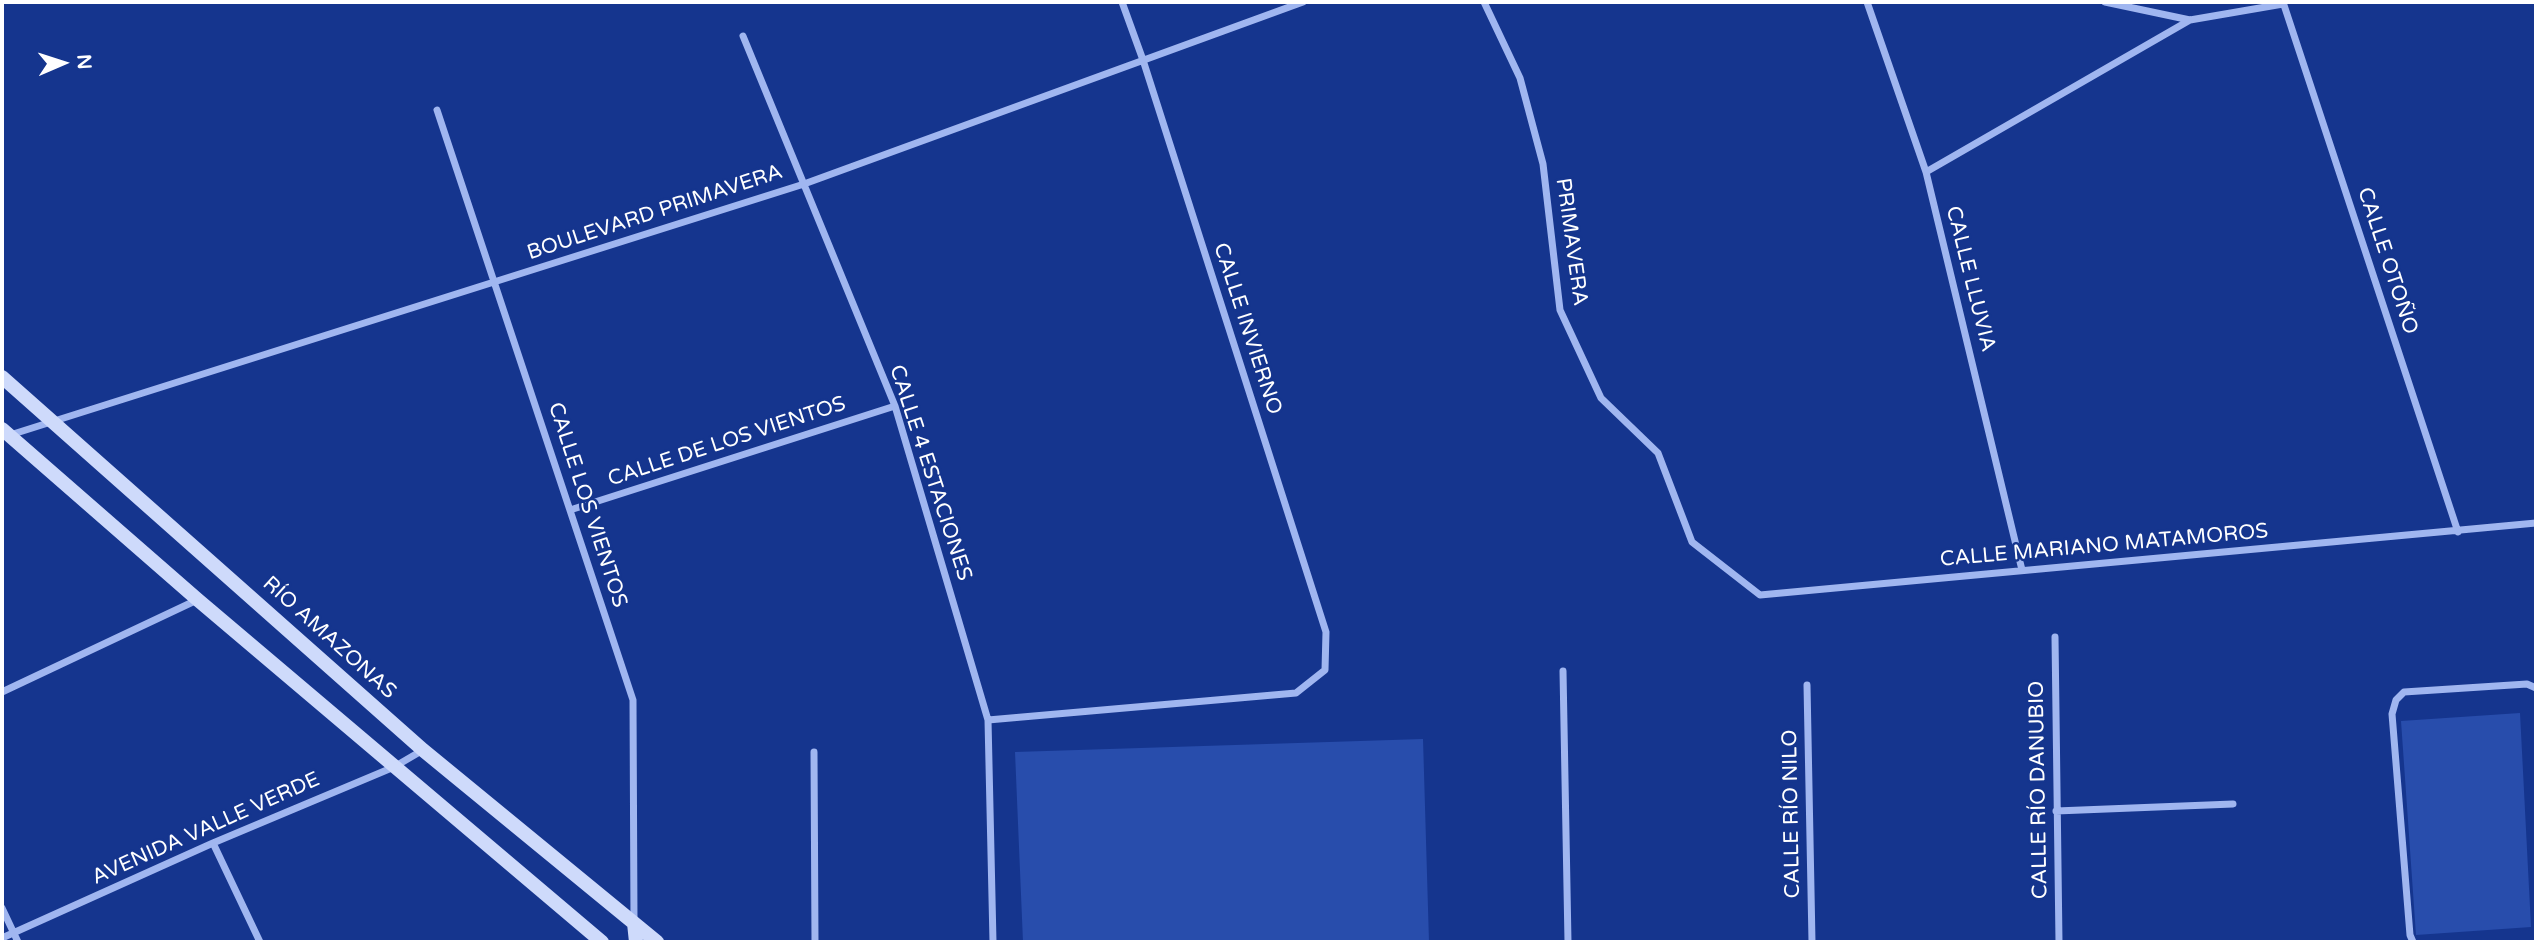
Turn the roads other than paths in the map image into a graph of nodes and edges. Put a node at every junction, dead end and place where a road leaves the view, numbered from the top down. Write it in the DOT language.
graph roads {
  1 [pos="1122,2"];
  2 [pos="1303,2"];
  3 [pos="1484,2"];
  4 [pos="1867,2"];
  5 [pos="2105,2"];
  6 [pos="2283,3"];
  7 [pos="2190,20"];
  8 [pos="743,36"];
  9 [pos="1143,60"];
  10 [pos="437,110"];
  11 [pos="1926,172"];
  12 [pos="804,184"];
  13 [pos="495,282"];
  14 [pos="2,377"];
  15 [pos="895,406"];
  16 [pos="53,422"];
  17 [pos="6,432"];
  18 [pos="570,510"];
  19 [pos="2536,523"];
  20 [pos="2458,532"];
  21 [pos="1692,542"];
  22 [pos="2022,570"];
  23 [pos="198,600"];
  24 [pos="2055,637"];
  25 [pos="1563,671"];
  26 [pos="1807,685"];
  27 [pos="2536,688"];
  28 [pos="2,692"];
  29 [pos="988,720"];
  30 [pos="424,750"];
  31 [pos="814,752"];
  32 [pos="394,767"];
  33 [pos="2233,804"];
  34 [pos="2056,811"];
  35 [pos="213,843"];
  36 [pos="2,908"];
  37 [pos="634,923"];
  38 [pos="13,933"];
  39 [pos="2,938"];
  40 [pos="18,942"];
  41 [pos="260,942"];
  42 [pos="602,942"];
  43 [pos="636,942"];
  44 [pos="657,942"];
  45 [pos="815,942"];
  46 [pos="993,942"];
  47 [pos="1568,942"];
  48 [pos="1812,942"];
  49 [pos="2059,942"];
  50 [pos="2413,942"];
  1 -- 9 [label="street, CALLE INVIERNO"];
  2 -- 9 [label="street, BOULEVARD PRIMAVERA"];
  3 -- 21 [label="street, PRIMAVERA"];
  4 -- 11 [label="street, CALLE LLUVIA"];
  5 -- 7 [label="street"];
  6 -- 7 [label="street"];
  6 -- 20 [label="street, CALLE OTOÑO"];
  7 -- 11 [label="street"];
  8 -- 12 [label="street, CALLE 4 ESTACIONES"];
  9 -- 12 [label="street, BOULEVARD PRIMAVERA"];
  9 -- 29 [label="street, CALLE INVIERNO"];
  10 -- 13 [label="street, CALLE LOS VIENTOS"];
  11 -- 22 [label="street, CALLE LLUVIA"];
  12 -- 13 [label="street, BOULEVARD PRIMAVERA"];
  12 -- 15 [label="street, CALLE 4 ESTACIONES"];
  13 -- 16 [label="street, BOULEVARD PRIMAVERA"];
  13 -- 18 [label="street, CALLE LOS VIENTOS"];
  14 -- 16 [label="street, RÍO AMAZONAS"];
  15 -- 18 [label="street, CALLE DE LOS VIENTOS"];
  15 -- 29 [label="street, CALLE 4 ESTACIONES"];
  16 -- 17 [label="street, BOULEVARD PRIMAVERA"];
  16 -- 30 [label="street, RÍO AMAZONAS"];
  17 -- 23 [label="street"];
  18 -- 37 [label="street, CALLE LOS VIENTOS"];
  19 -- 20 [label="street, CALLE MARIANO MATAMOROS"];
  20 -- 22 [label="street, CALLE MARIANO MATAMOROS"];
  21 -- 22 [label="street, CALLE MARIANO MATAMOROS"];
  23 -- 28 [label="street"];
  23 -- 32 [label="street"];
  24 -- 34 [label="street, CALLE RÍO DANUBIO"];
  25 -- 47 [label="street"];
  26 -- 48 [label="street, CALLE RÍO NILO"];
  27 -- 50 [label="street"];
  29 -- 46 [label="street, CALLE 4 ESTACIONES"];
  30 -- 32 [label="street, AVENIDA VALLE VERDE"];
  30 -- 37 [label="street, RÍO AMAZONAS"];
  31 -- 45 [label="street"];
  32 -- 35 [label="street, AVENIDA VALLE VERDE"];
  32 -- 42 [label="street"];
  33 -- 34 [label="street"];
  34 -- 49 [label="street, CALLE RÍO DANUBIO"];
  35 -- 38 [label="street, AVENIDA VALLE VERDE"];
  35 -- 41 [label="street"];
  36 -- 38 [label="street"];
  37 -- 43 [label="street"];
  37 -- 44 [label="street, RÍO AMAZONAS"];
  38 -- 39 [label="street, AVENIDA VALLE VERDE"];
  38 -- 40 [label="street"];
}
